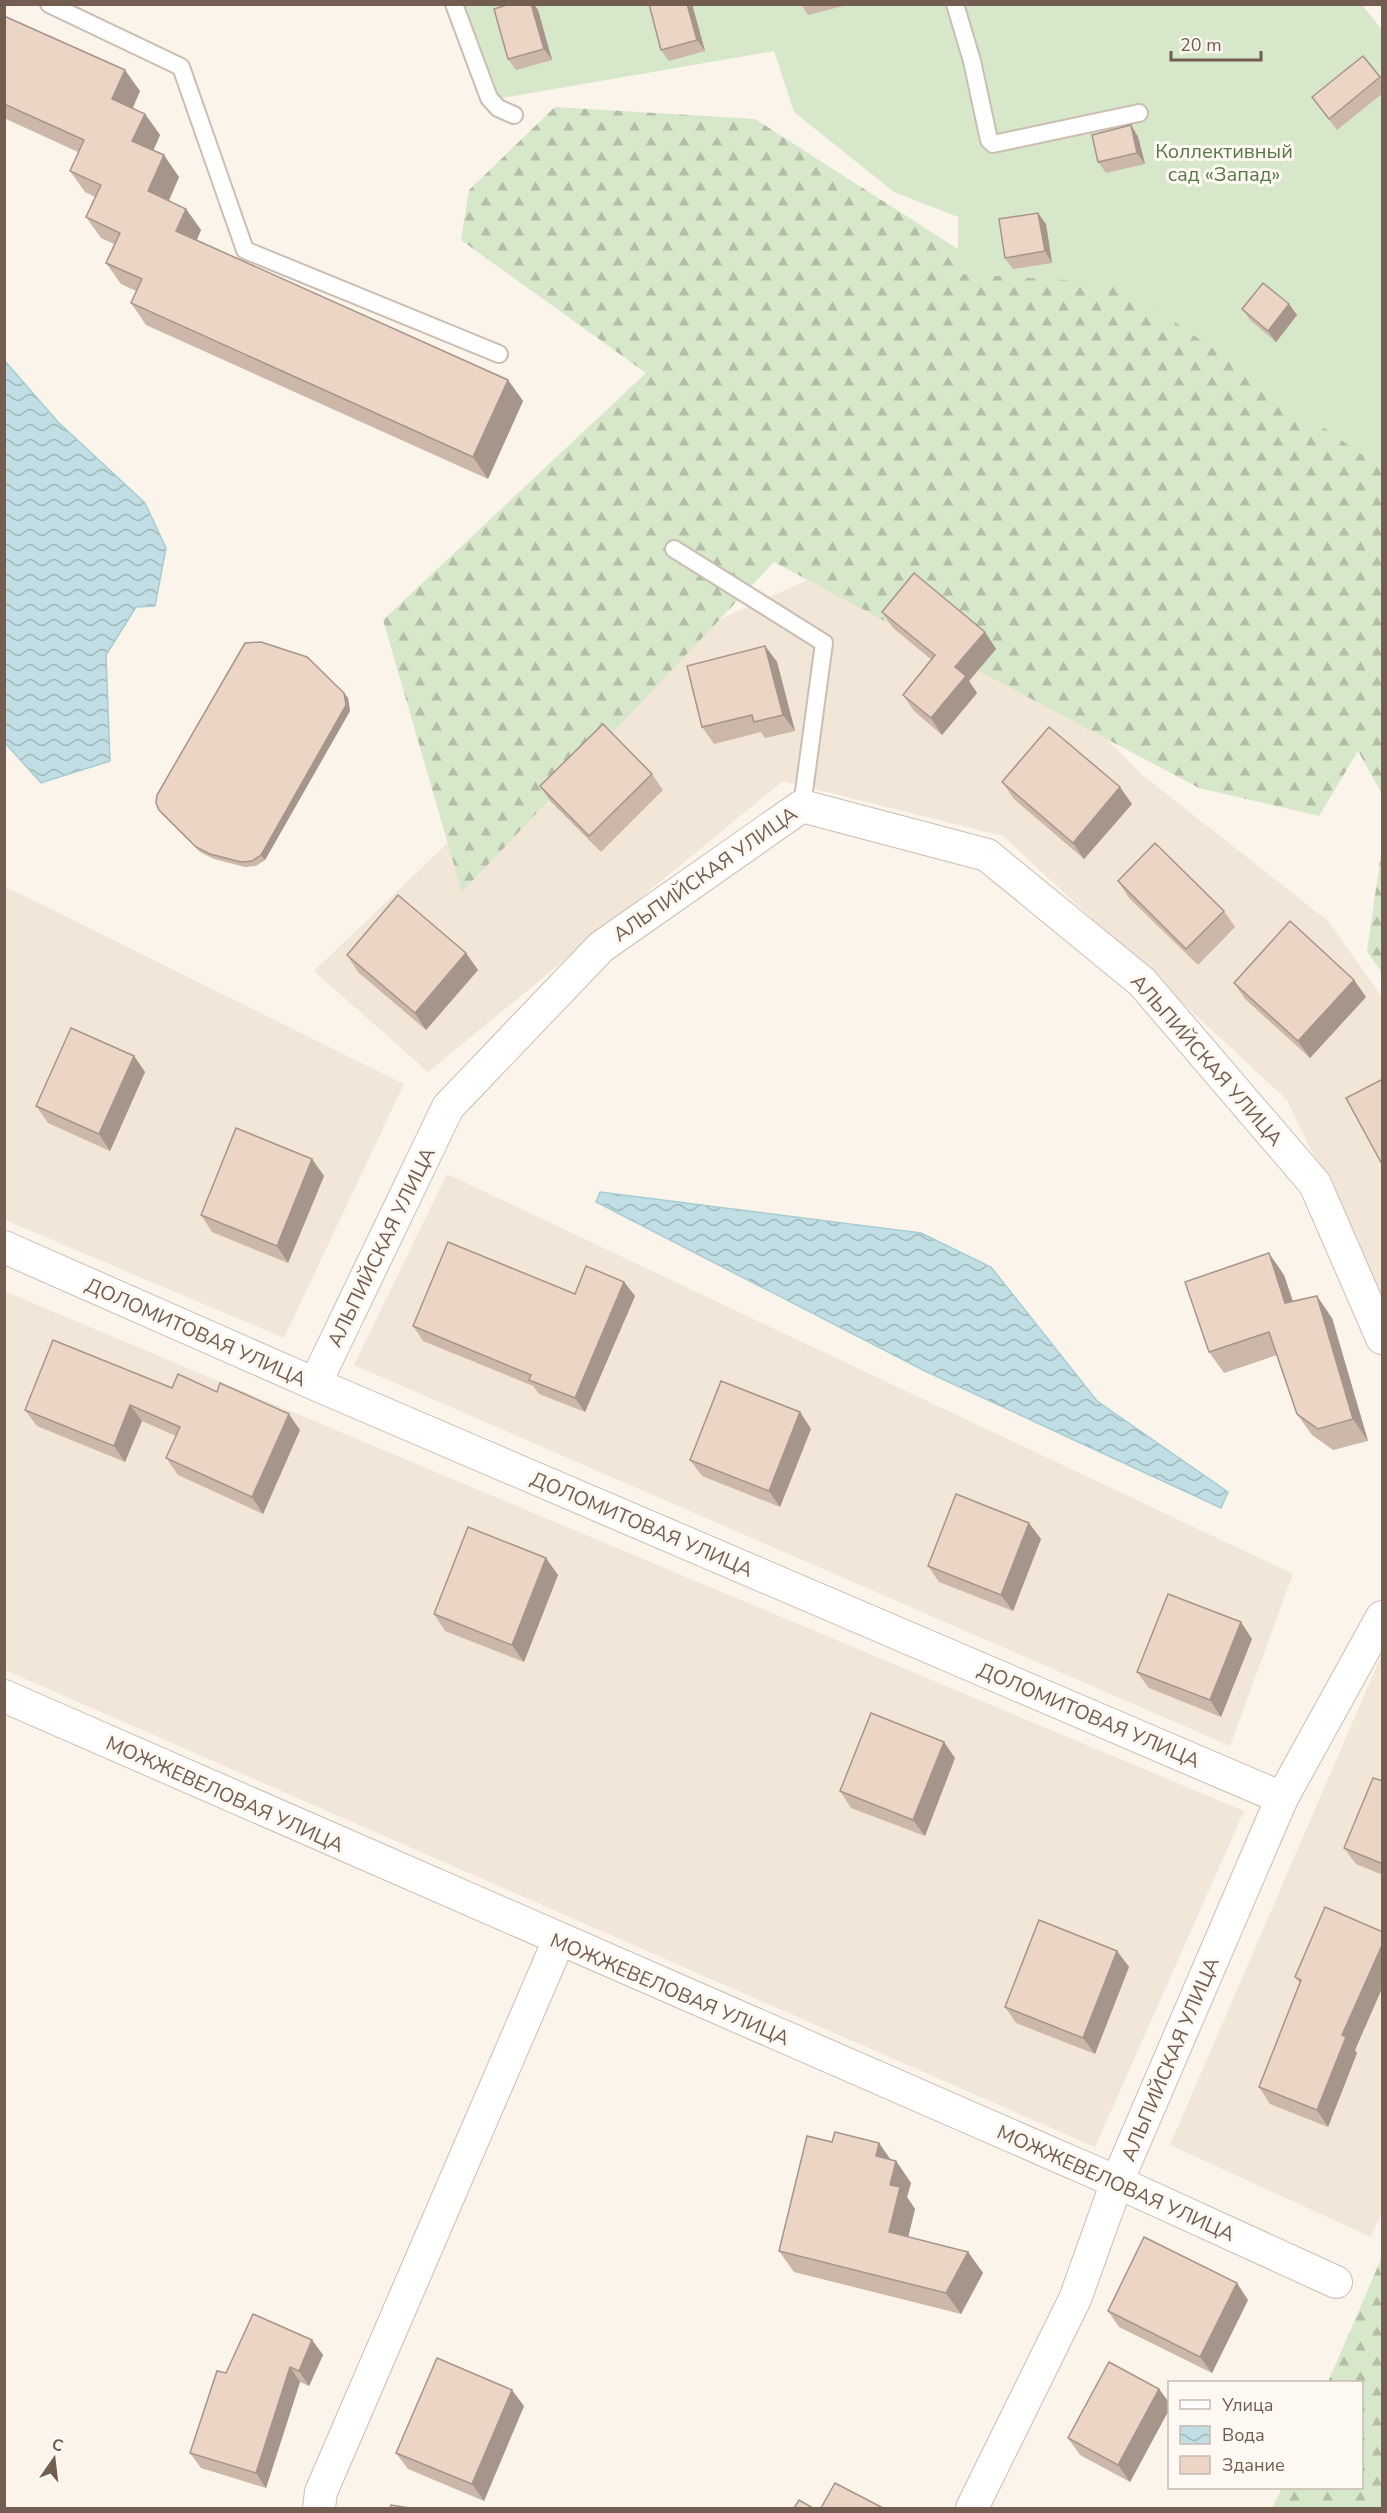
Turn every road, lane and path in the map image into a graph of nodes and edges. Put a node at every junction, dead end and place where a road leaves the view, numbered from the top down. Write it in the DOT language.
graph roads {
  1 [pos="49,4"];
  2 [pos="454,4"];
  3 [pos="955,4"];
  4 [pos="1139,113"];
  5 [pos="514,115"];
  6 [pos="499,354"];
  7 [pos="674,549"];
  8 [pos="802,806"];
  9 [pos="4,1247"];
  10 [pos="1383,1338"];
  11 [pos="315,1384"];
  12 [pos="1383,1617"];
  13 [pos="4,1696"];
  14 [pos="1282,1798"];
  15 [pos="560,1940"];
  16 [pos="1117,2182"];
  17 [pos="1336,2282"];
  18 [pos="319,2508"];
  19 [pos="972,2508"];
  1 -- 6 [label="lane"];
  2 -- 5 [label="lane"];
  3 -- 4 [label="lane"];
  7 -- 8 [label="lane"];
  8 -- 10 [label="street, АЛЬПИЙСКАЯ УЛИЦА"];
  8 -- 11 [label="street, АЛЬПИЙСКАЯ УЛИЦА"];
  9 -- 11 [label="street, ДОЛОМИТОВАЯ УЛИЦА"];
  11 -- 14 [label="street, ДОЛОМИТОВАЯ УЛИЦА"];
  12 -- 14 [label="street, АЛЬПИЙСКАЯ УЛИЦА"];
  13 -- 15 [label="street, МОЖЖЕВЕЛОВАЯ УЛИЦА"];
  14 -- 16 [label="street, АЛЬПИЙСКАЯ УЛИЦА"];
  15 -- 16 [label="street, МОЖЖЕВЕЛОВАЯ УЛИЦА"];
  15 -- 18 [label="street"];
  16 -- 17 [label="street, МОЖЖЕВЕЛОВАЯ УЛИЦА"];
  16 -- 19 [label="street, АЛЬПИЙСКАЯ УЛИЦА"];
}
